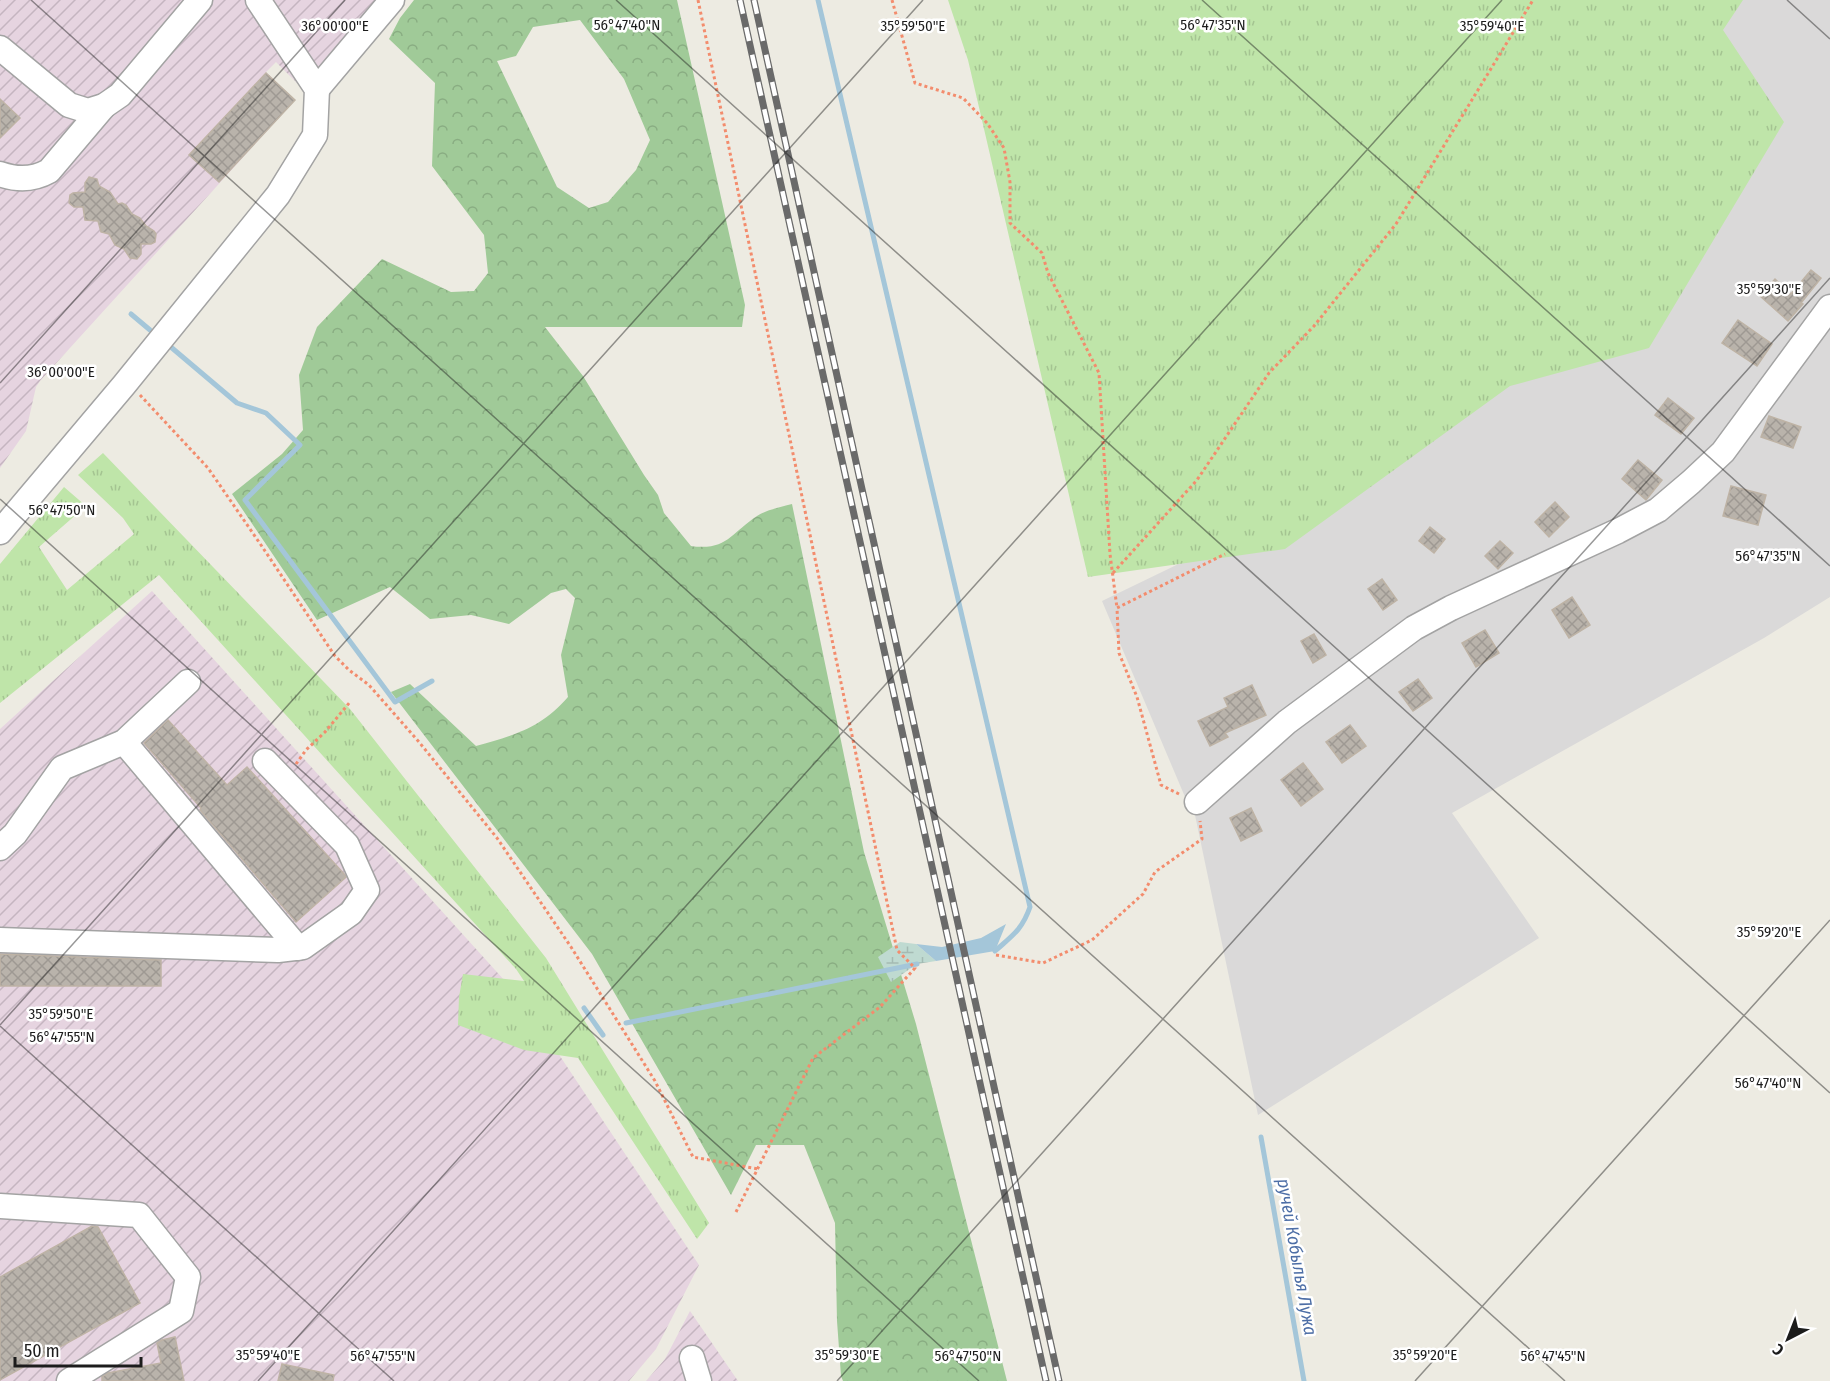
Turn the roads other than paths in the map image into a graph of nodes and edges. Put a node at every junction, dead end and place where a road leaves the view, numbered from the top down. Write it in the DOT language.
graph roads {
  1 [pos="200,0"];
  2 [pos="258,0"];
  3 [pos="392,0"];
  4 [pos="0,48"];
  5 [pos="317,89"];
  6 [pos="104,106"];
  7 [pos="0,174"];
  8 [pos="1830,307"];
  9 [pos="0,532"];
  10 [pos="188,682"];
  11 [pos="124,742"];
  12 [pos="265,761"];
  13 [pos="1197,802"];
  14 [pos="0,848"];
  15 [pos="0,940"];
  16 [pos="298,948"];
  17 [pos="0,1206"];
  18 [pos="692,1358"];
  19 [pos="69,1381"];
  20 [pos="699,1381"];
  1 -- 6 [label="street"];
  2 -- 5 [label="street"];
  3 -- 5 [label="street"];
  4 -- 6 [label="street"];
  5 -- 9 [label="street"];
  6 -- 7 [label="street"];
  8 -- 13 [label="street"];
  10 -- 11 [label="street"];
  11 -- 14 [label="street"];
  11 -- 16 [label="street"];
  12 -- 16 [label="street"];
  15 -- 16 [label="street"];
  17 -- 19 [label="street"];
  18 -- 20 [label="street"];
}
